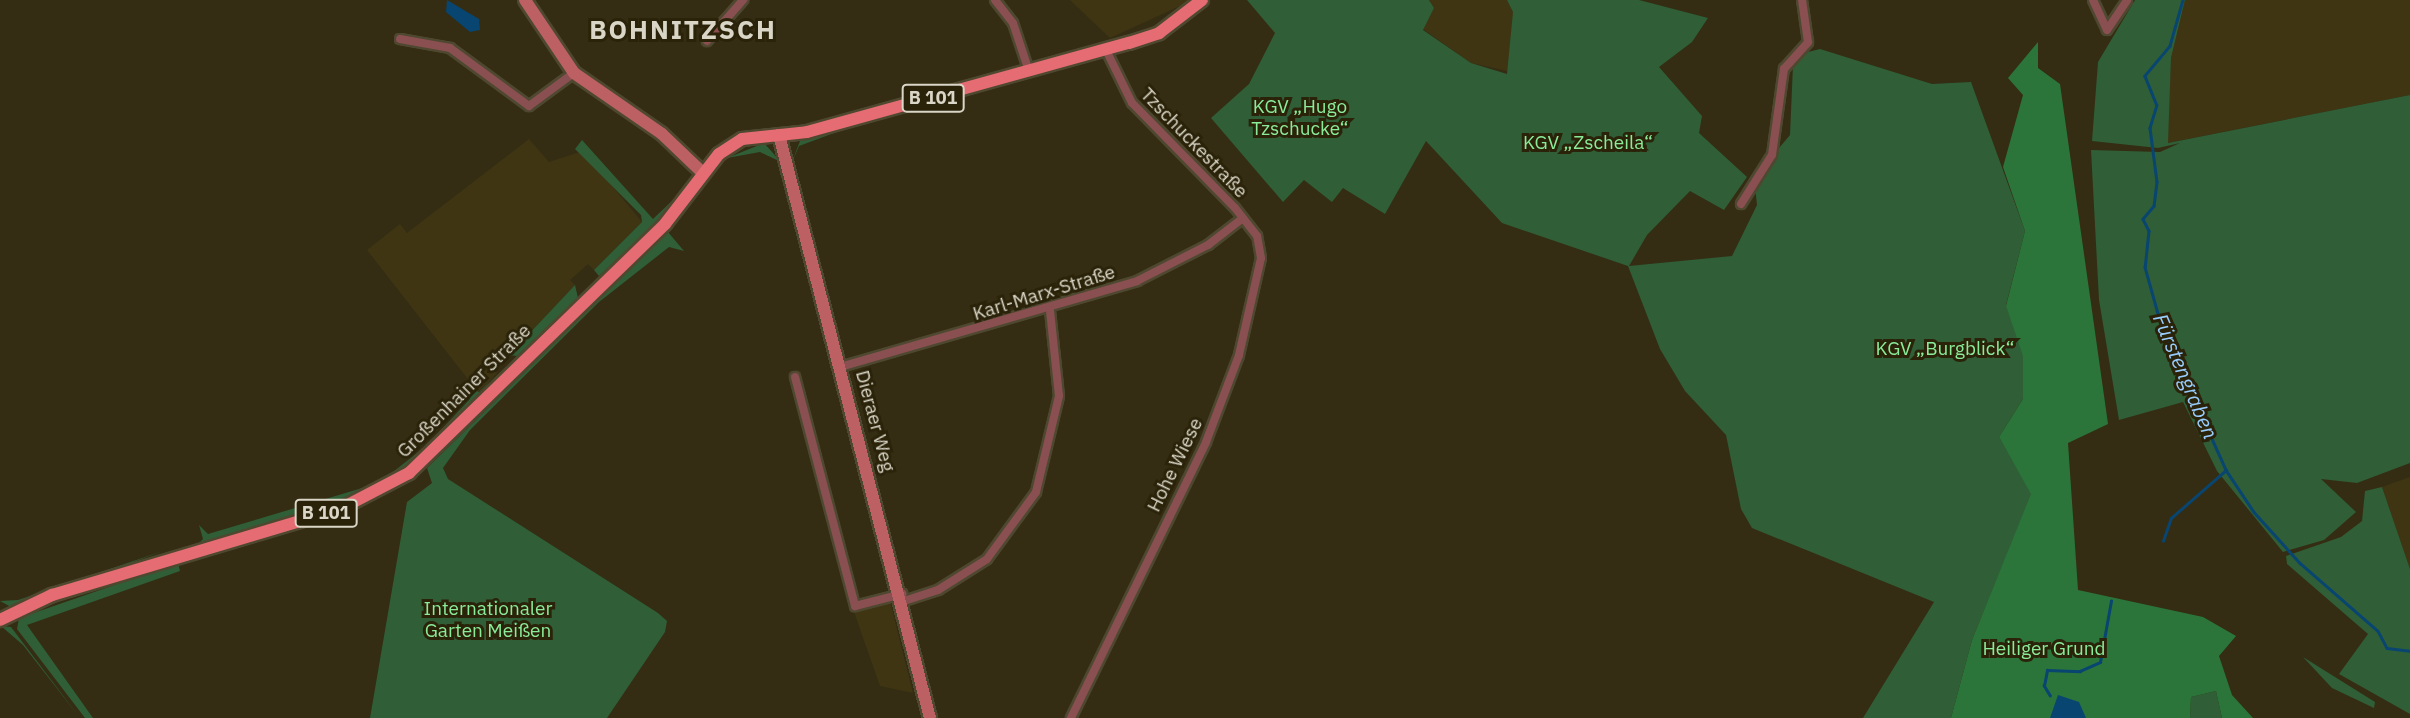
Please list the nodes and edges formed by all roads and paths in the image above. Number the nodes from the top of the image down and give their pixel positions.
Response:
1 (525, 0) edge
2 (743, 0) edge
3 (995, 0) edge
4 (1202, 0) edge
5 (1802, 0) edge
6 (2093, 0) edge
7 (2127, 0) edge
8 (400, 39) dead end
9 (707, 41) dead end
10 (1106, 50) junction
11 (1029, 71) junction
12 (574, 73) junction
13 (779, 135) junction
14 (703, 173) junction
15 (1741, 204) dead end
16 (1243, 218) junction
17 (1051, 310) junction
18 (840, 368) junction
19 (794, 377) dead end
20 (903, 598) junction
21 (0, 620) edge
22 (930, 718) edge
23 (1071, 718) edge

1 - 12 main road
2 - 9 street
3 - 11 street
4 - 10 main road, B 101
5 - 15 street
6 - 7 street
8 - 12 street
10 - 11 main road, B 101
10 - 16 street, Tzschuckestraße
11 - 13 main road, B 101
12 - 14 main road
13 - 14 main road, B 101
13 - 18 main road, Dieraer Weg
14 - 21 main road, Großenhainer Straße / B 101
16 - 17 street, Karl-Marx-Straße
16 - 23 street, Hohe Wiese
17 - 18 street, Karl-Marx-Straße
17 - 20 street
18 - 20 main road, Dieraer Weg
19 - 20 street
20 - 22 main road, Dieraer Weg

